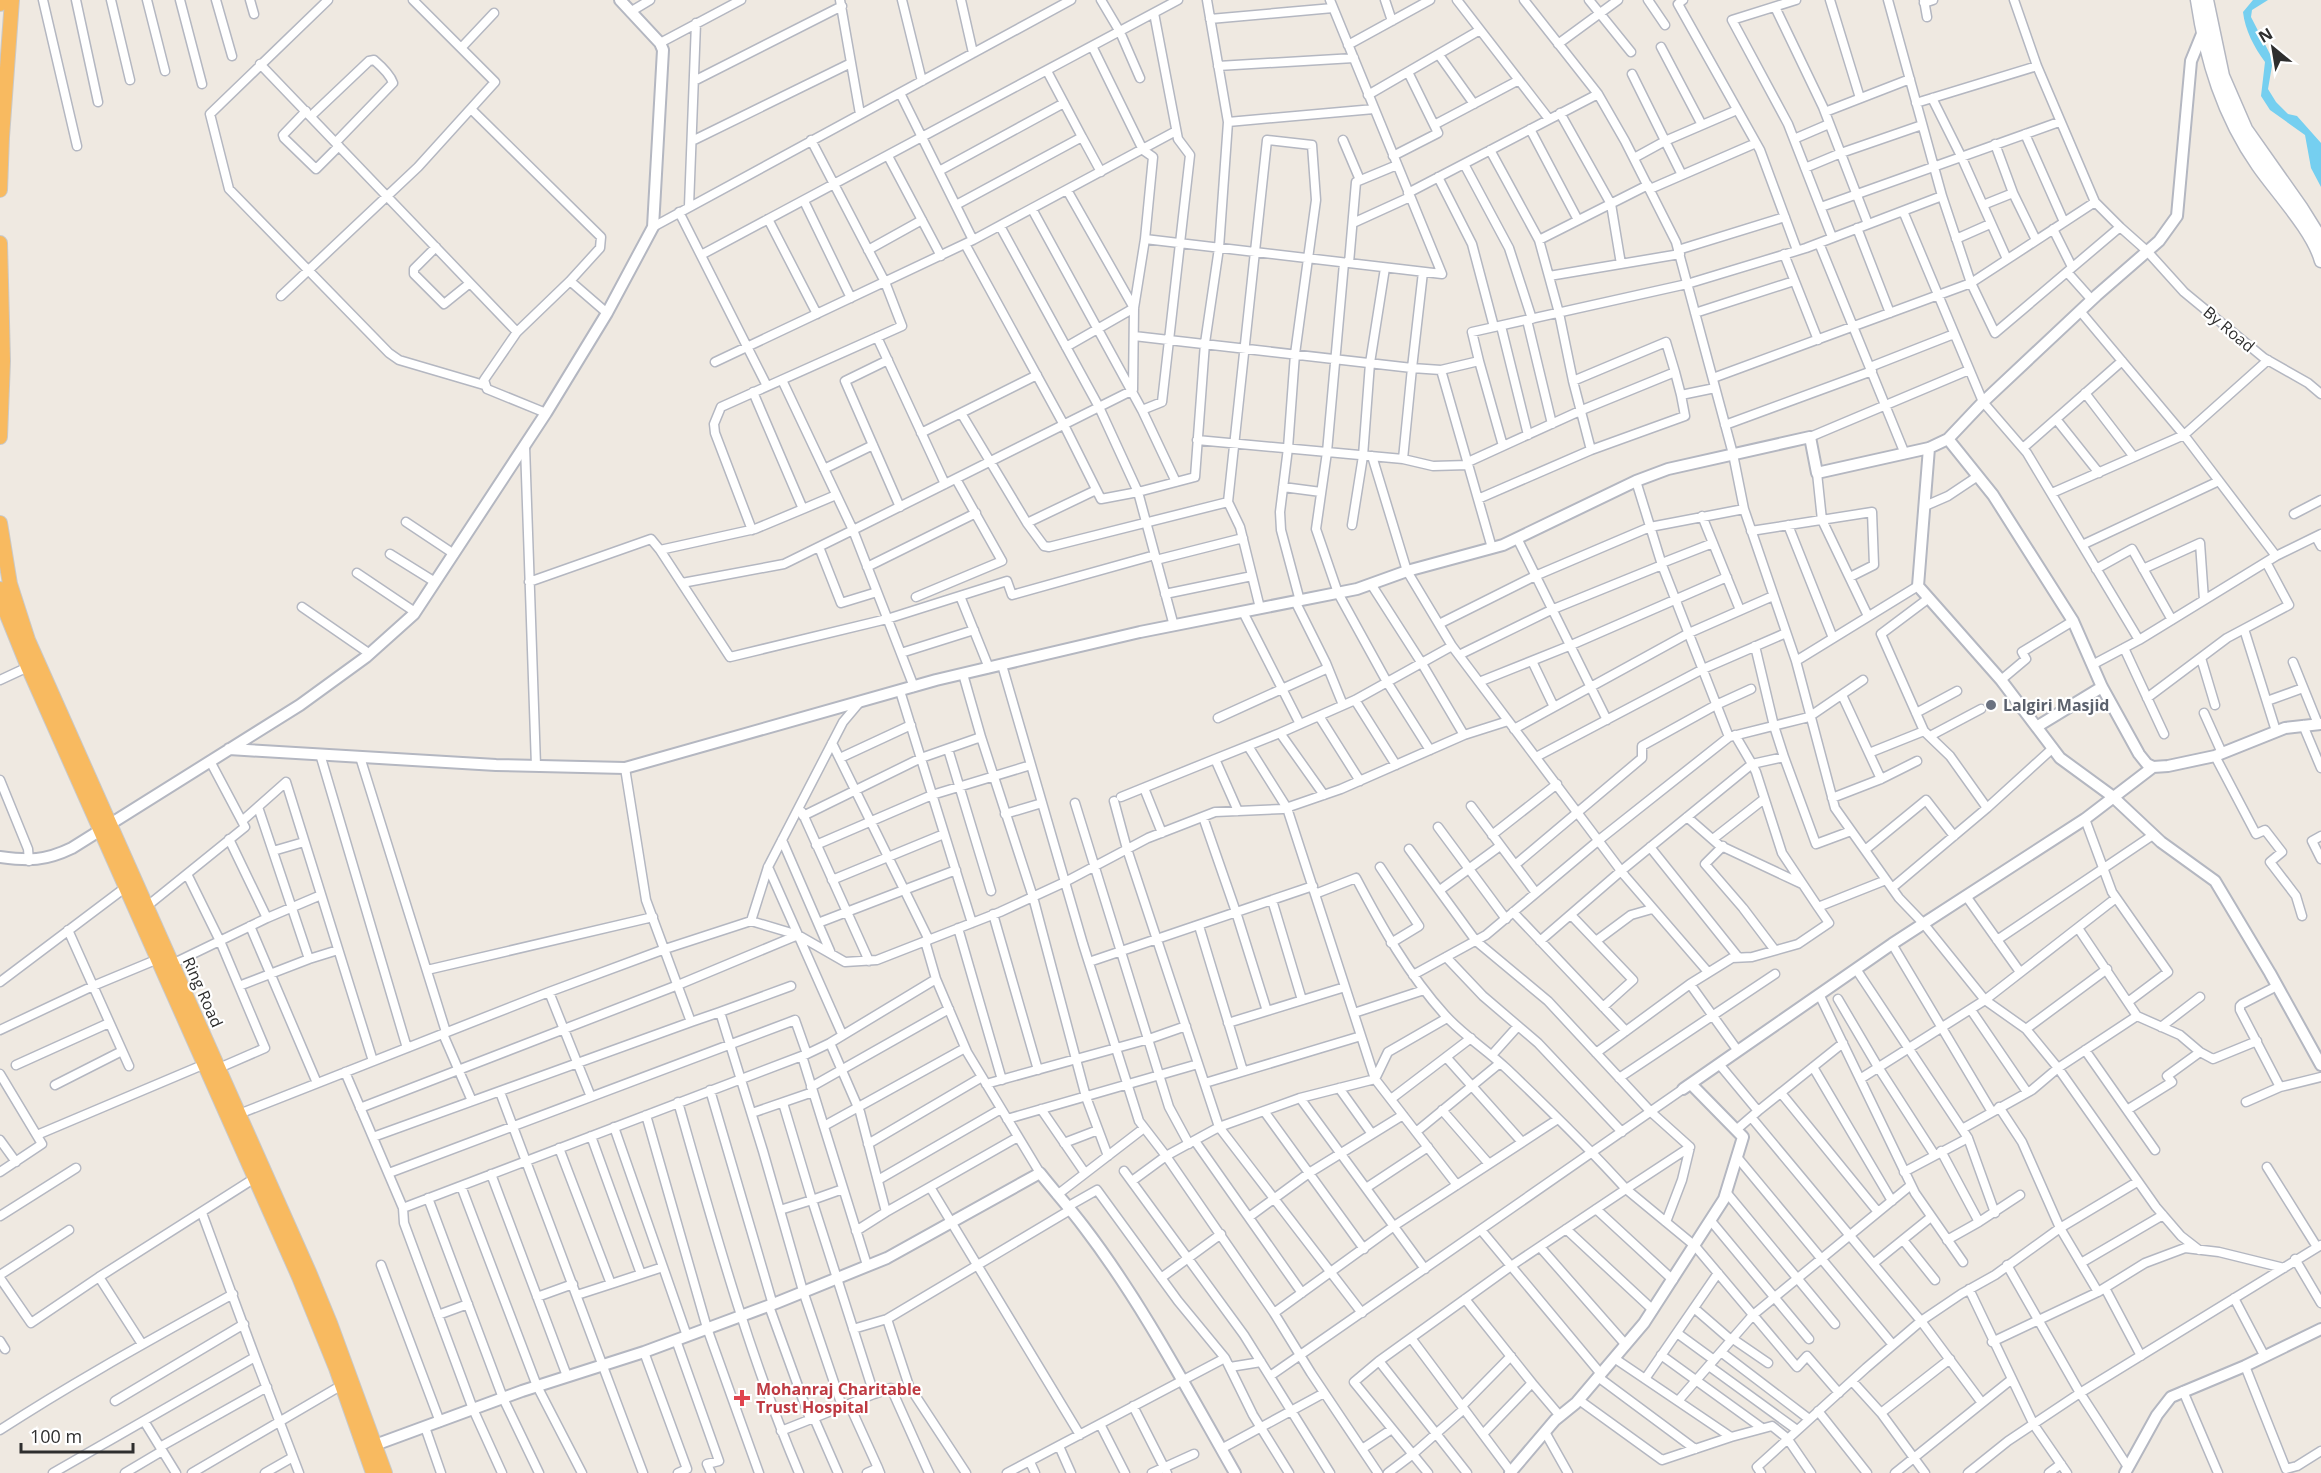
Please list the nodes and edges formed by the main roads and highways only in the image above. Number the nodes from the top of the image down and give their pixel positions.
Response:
1 (2197, 0) edge
2 (2207, 0) edge
3 (9, 2) edge
4 (0, 190) edge
5 (2321, 239) edge
6 (0, 243) edge
7 (2321, 261) edge
8 (0, 436) edge
9 (0, 524) edge
10 (0, 589) edge
11 (105, 827) junction
12 (373, 1473) edge
13 (385, 1473) edge

1 - 7 main road
2 - 5 main road
3 - 4 highway
6 - 8 highway
9 - 11 highway, Ring Road
10 - 11 highway, Ring Road
11 - 12 highway, Ring Road
11 - 13 highway, Ring Road

